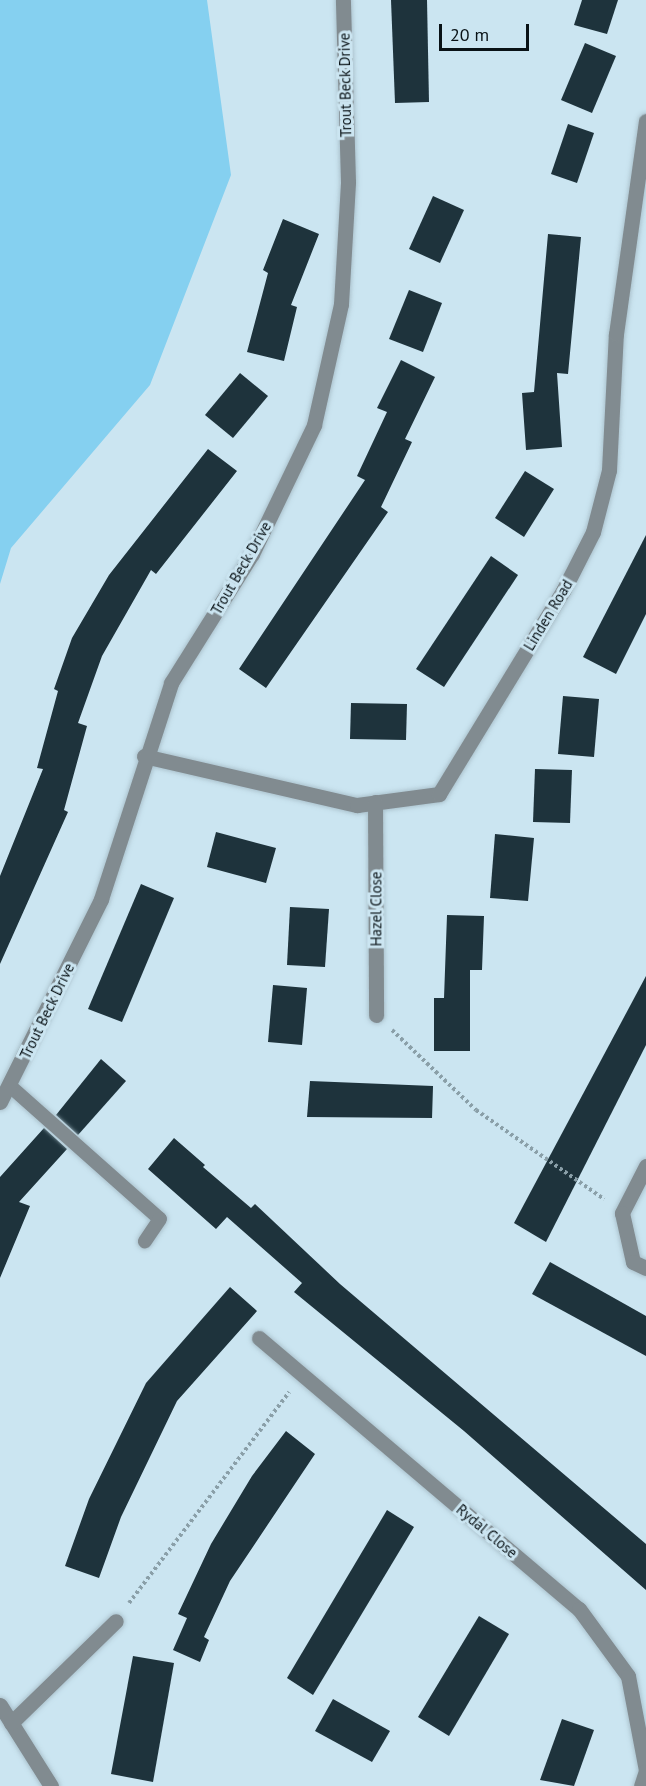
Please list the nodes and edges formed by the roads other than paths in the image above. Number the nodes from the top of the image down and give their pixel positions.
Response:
1 (343, 0) edge
2 (646, 122) edge
3 (144, 756) junction
4 (375, 802) junction
5 (376, 1015) road end
6 (9, 1086) junction
7 (0, 1102) edge
8 (646, 1166) edge
9 (145, 1241) dead end
10 (646, 1268) edge
11 (259, 1338) dead end
12 (116, 1621) road end
13 (0, 1705) edge
14 (11, 1723) junction
15 (646, 1771) edge
16 (51, 1786) edge
17 (641, 1786) edge

1 - 3 street, Trout Beck Drive
2 - 4 street, Linden Road
3 - 4 street, Linden Road
3 - 6 street, Trout Beck Drive
4 - 5 street, Hazel Close
6 - 7 street, Trout Beck Drive
6 - 9 lane
8 - 10 street
11 - 15 street, Rydal Close
12 - 14 street
13 - 14 street
14 - 16 street
15 - 17 street, Rydal Close

